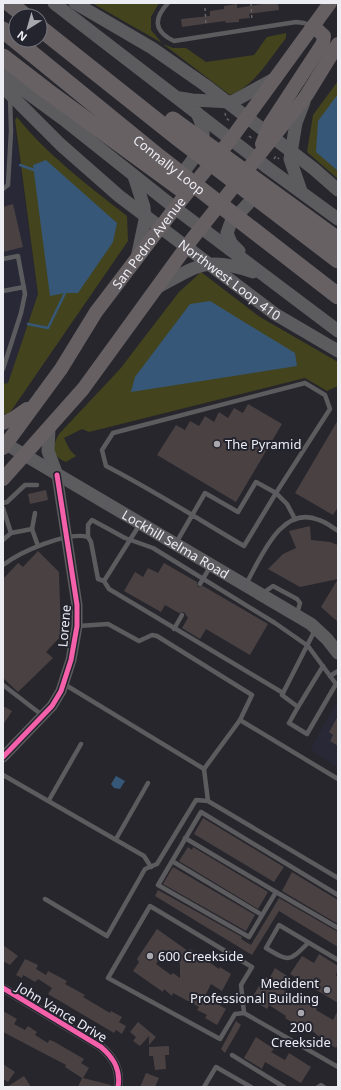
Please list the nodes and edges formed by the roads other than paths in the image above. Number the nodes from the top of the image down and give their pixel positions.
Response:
1 (54, 3) edge
2 (75, 3) edge
3 (168, 3) edge
4 (329, 5) edge
5 (313, 26) junction
6 (3, 30) edge
7 (48, 34) edge
8 (338, 44) edge
9 (3, 57) edge
10 (3, 74) edge
11 (277, 77) junction
12 (6, 90) edge
13 (306, 96) junction
14 (178, 97) junction
15 (196, 111) junction
16 (231, 139) junction
17 (256, 158) junction
18 (157, 163) junction
19 (134, 176) junction
20 (3, 189) edge
21 (338, 190) edge
22 (301, 191) junction
23 (275, 204) junction
24 (175, 208) junction
25 (338, 219) edge
26 (201, 228) junction
27 (254, 236) junction
28 (338, 240) edge
29 (137, 258) junction
30 (3, 259) edge
31 (338, 260) edge
32 (266, 277) junction
33 (24, 287) junction
34 (158, 288) junction
35 (3, 291) edge
36 (338, 296) edge
37 (338, 299) edge
38 (338, 331) edge
39 (338, 351) edge
40 (3, 369) edge
41 (36, 404) junction
42 (3, 423) edge
43 (49, 428) junction
44 (4, 444) edge
45 (25, 456) junction
46 (57, 475) junction
47 (3, 479) edge
48 (37, 485) dead end
49 (276, 493) junction
50 (3, 503) edge
51 (3, 508) edge
52 (35, 513) dead end
53 (193, 515) junction
54 (296, 519) junction
55 (140, 524) junction
56 (32, 529) junction
57 (338, 531) edge
58 (11, 533) junction
59 (88, 537) junction
60 (66, 539) junction
61 (3, 540) edge
62 (130, 540) junction
63 (175, 544) junction
64 (38, 546) junction
65 (3, 564) edge
66 (211, 565) junction
67 (203, 579) junction
68 (104, 581) junction
69 (200, 584) dead end
70 (245, 585) junction
71 (182, 614) dead end
72 (77, 626) junction
73 (316, 628) junction
74 (174, 629) junction
75 (308, 646) junction
76 (338, 653) edge
77 (323, 666) junction
78 (338, 671) edge
79 (330, 676) junction
80 (64, 684) junction
81 (3, 685) edge
82 (284, 693) junction
83 (298, 707) junction
84 (42, 715) junction
85 (240, 720) junction
86 (81, 744) dead end
87 (5, 751) edge
88 (204, 769) junction
89 (3, 775) edge
90 (338, 779) edge
91 (148, 783) dead end
92 (49, 800) junction
93 (208, 802) junction
94 (185, 838) junction
95 (116, 839) junction
96 (172, 861) junction
97 (151, 867) junction
98 (338, 878) edge
99 (276, 892) junction
100 (338, 895) edge
101 (45, 899) dead end
102 (262, 915) junction
103 (338, 928) edge
104 (308, 943) junction
105 (338, 960) edge
106 (3, 988) edge
107 (244, 1013) junction
108 (232, 1055) dead end
109 (338, 1067) edge
110 (118, 1087) edge
111 (204, 1087) edge
112 (251, 1087) edge
113 (284, 1087) edge
114 (318, 1087) edge
115 (324, 1087) edge

1 - 14 main road
2 - 21 main road
3 - 5 lane
4 - 5 main road, San Pedro Avenue
5 - 11 main road, San Pedro Avenue
5 - 17 main road
6 - 18 highway, Connally Loop
7 - 23 highway
8 - 13 main road
9 - 18 highway
10 - 19 main road, Northwest Loop 410
11 - 14 main road
11 - 16 main road, San Pedro Avenue
12 - 20 lane
12 - 39 main road, Northwest Loop 410
13 - 17 main road
13 - 22 main road
14 - 15 main road
15 - 16 main road
15 - 19 main road
16 - 17 main road
16 - 24 main road, San Pedro Avenue
17 - 22 main road
17 - 26 main road
18 - 27 highway
19 - 24 main road, Northwest Loop 410
19 - 29 main road
22 - 25 main road
22 - 32 main road
23 - 28 highway
23 - 31 highway
24 - 26 main road, Northwest Loop 410
24 - 29 main road, San Pedro Avenue
26 - 32 main road, Northwest Loop 410
26 - 34 main road
27 - 36 highway
27 - 37 highway
29 - 41 main road, San Pedro Avenue
30 - 33 lane
32 - 34 main road
32 - 38 main road, Northwest Loop 410
33 - 35 lane
33 - 40 lane
34 - 43 main road
41 - 42 main road
41 - 44 main road, San Pedro Avenue
43 - 45 main road
43 - 46 main road
44 - 45 main road, Lockhill Selma Road
45 - 46 main road, Lockhill Selma Road
45 - 47 main road
46 - 55 main road, Lockhill Selma Road
46 - 60 street, Lorene
48 - 50 lane
49 - 53 lane
49 - 53 lane
49 - 53 lane
49 - 54 lane
51 - 58 lane
52 - 56 lane
53 - 63 lane
54 - 57 lane
54 - 70 lane
55 - 62 lane
55 - 63 main road, Lockhill Selma Road
56 - 58 lane
56 - 64 lane
58 - 61 lane
59 - 60 lane
59 - 62 lane
59 - 68 lane
60 - 64 lane
60 - 72 street, Lorene
62 - 67 lane
62 - 68 lane
63 - 66 main road, Lockhill Selma Road
64 - 65 lane
66 - 67 lane
66 - 70 main road, Lockhill Selma Road
67 - 69 lane
67 - 75 lane
68 - 74 lane
70 - 73 main road, Lockhill Selma Road
71 - 74 lane
72 - 80 street, Lorene
72 - 85 lane
73 - 75 lane
73 - 76 main road, Lockhill Selma Road
74 - 82 lane
75 - 77 lane
75 - 82 lane
77 - 79 lane
77 - 83 lane
78 - 79 lane
79 - 83 lane
80 - 84 street, Lorene
80 - 88 lane
81 - 84 lane
82 - 83 lane
84 - 87 street, Lorene
85 - 88 lane
85 - 90 lane
86 - 92 lane
88 - 93 lane
89 - 92 lane
91 - 95 lane
92 - 95 lane
93 - 97 lane
93 - 98 lane
94 - 96 lane
94 - 99 lane
94 - 100 lane
95 - 97 lane
96 - 102 lane
96 - 102 lane
97 - 101 lane
99 - 102 lane
99 - 103 lane
104 - 104 lane
104 - 105 lane
106 - 110 street, John Vance Drive
107 - 107 lane
107 - 109 lane
108 - 113 lane
111 - 112 lane
114 - 115 lane

